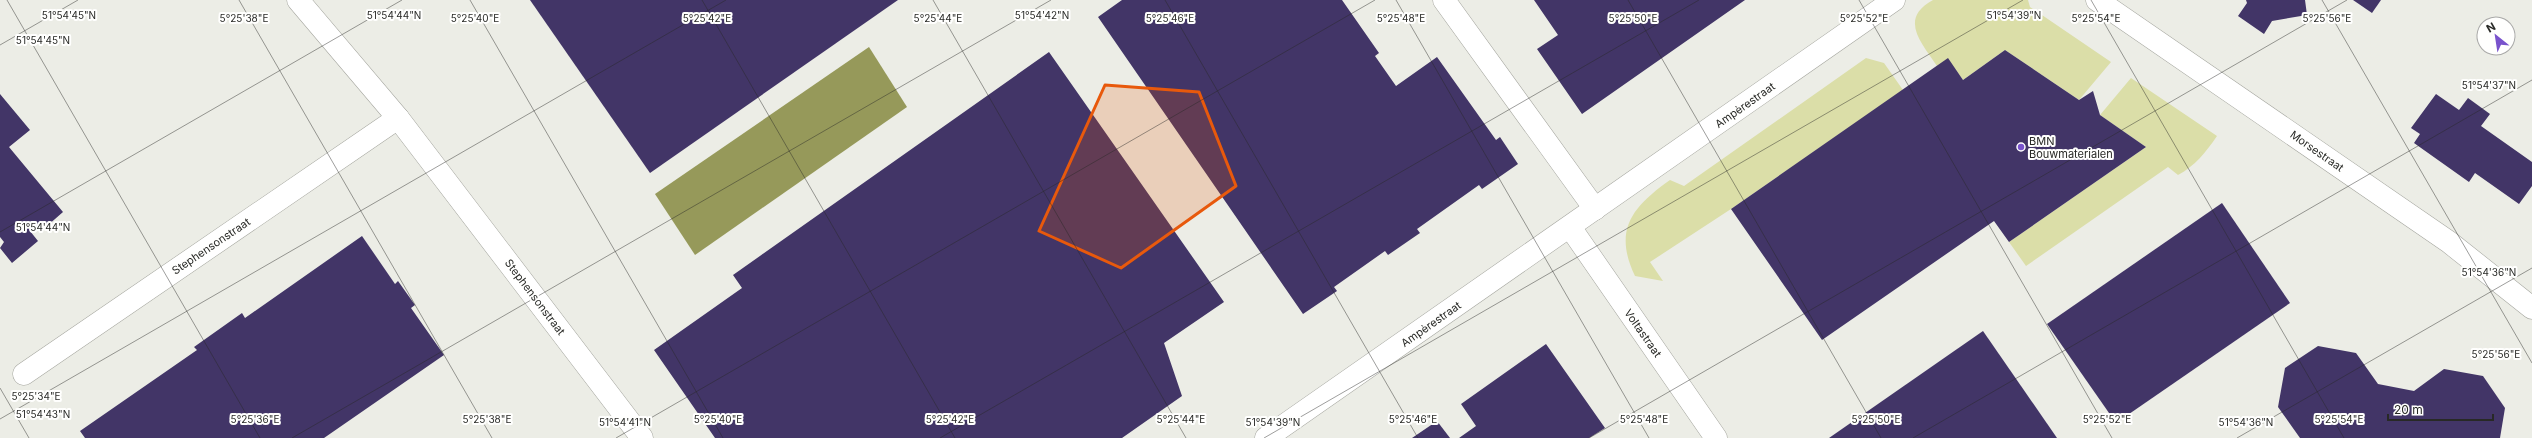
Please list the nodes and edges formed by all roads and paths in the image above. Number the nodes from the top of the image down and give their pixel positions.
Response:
1 (298, 0) edge
2 (1444, 0) edge
3 (1894, 0) edge
4 (2097, 0) edge
5 (398, 118) junction
6 (1595, 209) junction
7 (1570, 227) junction
8 (2532, 308) edge
9 (24, 374) dead end
10 (642, 438) edge
11 (1266, 438) edge
12 (1716, 438) edge

1 - 5 street, Stephensonstraat
2 - 6 street
3 - 6 street, Ampèrestraat
4 - 8 street, Morsestraat
5 - 9 street, Stephensonstraat
5 - 10 street, Stephensonstraat
6 - 7 street, Ampèrestraat
7 - 11 street, Ampèrestraat
7 - 12 street, Voltastraat

